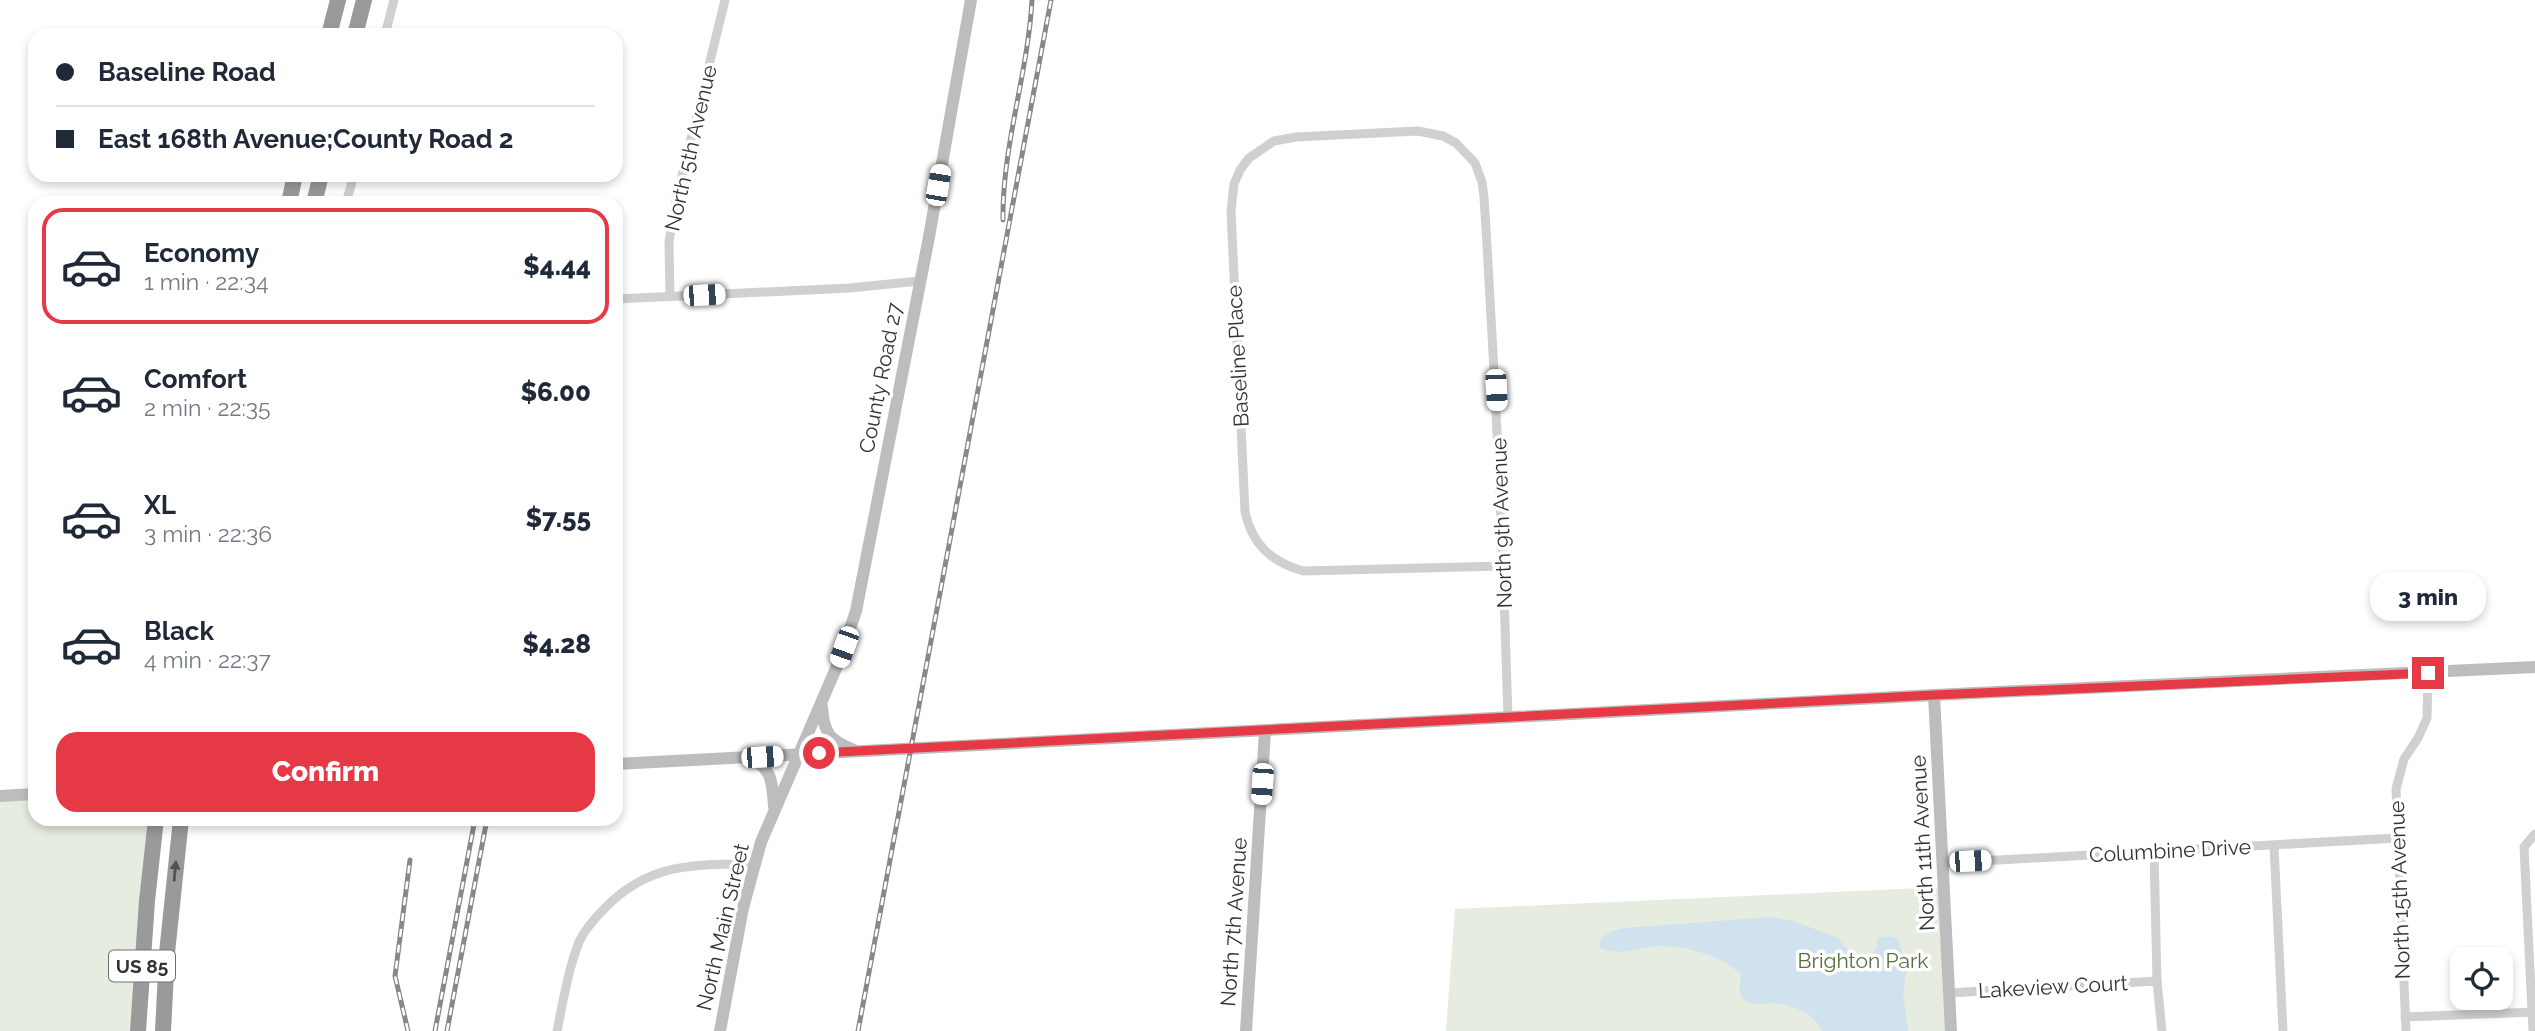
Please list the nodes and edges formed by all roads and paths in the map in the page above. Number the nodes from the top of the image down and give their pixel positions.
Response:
1 (338, 0) edge
2 (364, 0) edge
3 (394, 0) edge
4 (726, 0) edge
5 (971, 0) edge
6 (332, 28) edge
7 (357, 28) edge
8 (387, 28) edge
9 (1475, 163) joint
10 (919, 281) junction
11 (670, 297) junction
12 (623, 299) edge
13 (1503, 566) junction
14 (2535, 667) edge
15 (2428, 673) junction
16 (1934, 695) junction
17 (821, 704) junction
18 (1508, 718) junction
19 (1265, 731) junction
20 (857, 751) junction
21 (800, 754) junction
22 (745, 757) junction
23 (623, 764) edge
24 (28, 794) edge
25 (0, 796) edge
26 (774, 808) junction
27 (150, 826) edge
28 (155, 826) edge
29 (180, 826) edge
30 (186, 826) edge
31 (2534, 834) edge
32 (2397, 838) junction
33 (178, 841) junction
34 (2274, 846) junction
35 (152, 851) junction
36 (2154, 851) junction
37 (1944, 863) junction
38 (754, 864) junction
39 (2157, 981) junction
40 (1949, 993) junction
41 (2534, 1012) edge
42 (2405, 1017) junction
43 (138, 1031) edge
44 (163, 1031) edge
45 (557, 1031) edge
46 (720, 1031) edge
47 (1246, 1031) edge
48 (1951, 1031) edge
49 (2162, 1031) edge
50 (2283, 1031) edge
51 (2406, 1031) edge
52 (2533, 1031) edge

1 - 6 highway
2 - 7 highway
3 - 8 street
4 - 11 street, North 5th Avenue
5 - 10 main road, County Road 27
9 - 13 street, North 9th Avenue
9 - 13 street, Baseline Place
10 - 11 street
10 - 17 main road, County Road 27
11 - 12 street
13 - 18 street, North 9th Avenue
14 - 15 main road
15 - 16 main road
15 - 32 street, North 15th Avenue
16 - 18 main road
16 - 37 main road, North 11th Avenue
17 - 20 main road
17 - 21 main road, County Road 27
18 - 19 main road
19 - 20 main road
19 - 47 main road, North 7th Avenue
20 - 21 main road
21 - 22 main road
21 - 26 main road, North Main Street
22 - 23 main road
22 - 26 main road
24 - 25 main road
26 - 38 main road, North Main Street
27 - 35 highway
28 - 35 highway, US 85
29 - 33 highway, US 85
30 - 33 highway
31 - 41 street
32 - 34 street, Columbine Drive
32 - 42 street, North 15th Avenue
44 -> 33 highway, US 85
34 - 36 street, Columbine Drive
34 - 50 street
35 - 43 highway, US 85
36 - 37 street, Columbine Drive
36 - 39 street
37 - 40 main road, North 11th Avenue
38 - 45 street
38 - 46 main road, North Main Street
39 - 40 street, Lakeview Court
39 - 49 street
40 - 48 main road, North 11th Avenue
41 - 42 street
41 - 52 street
42 - 51 street, North 15th Avenue

